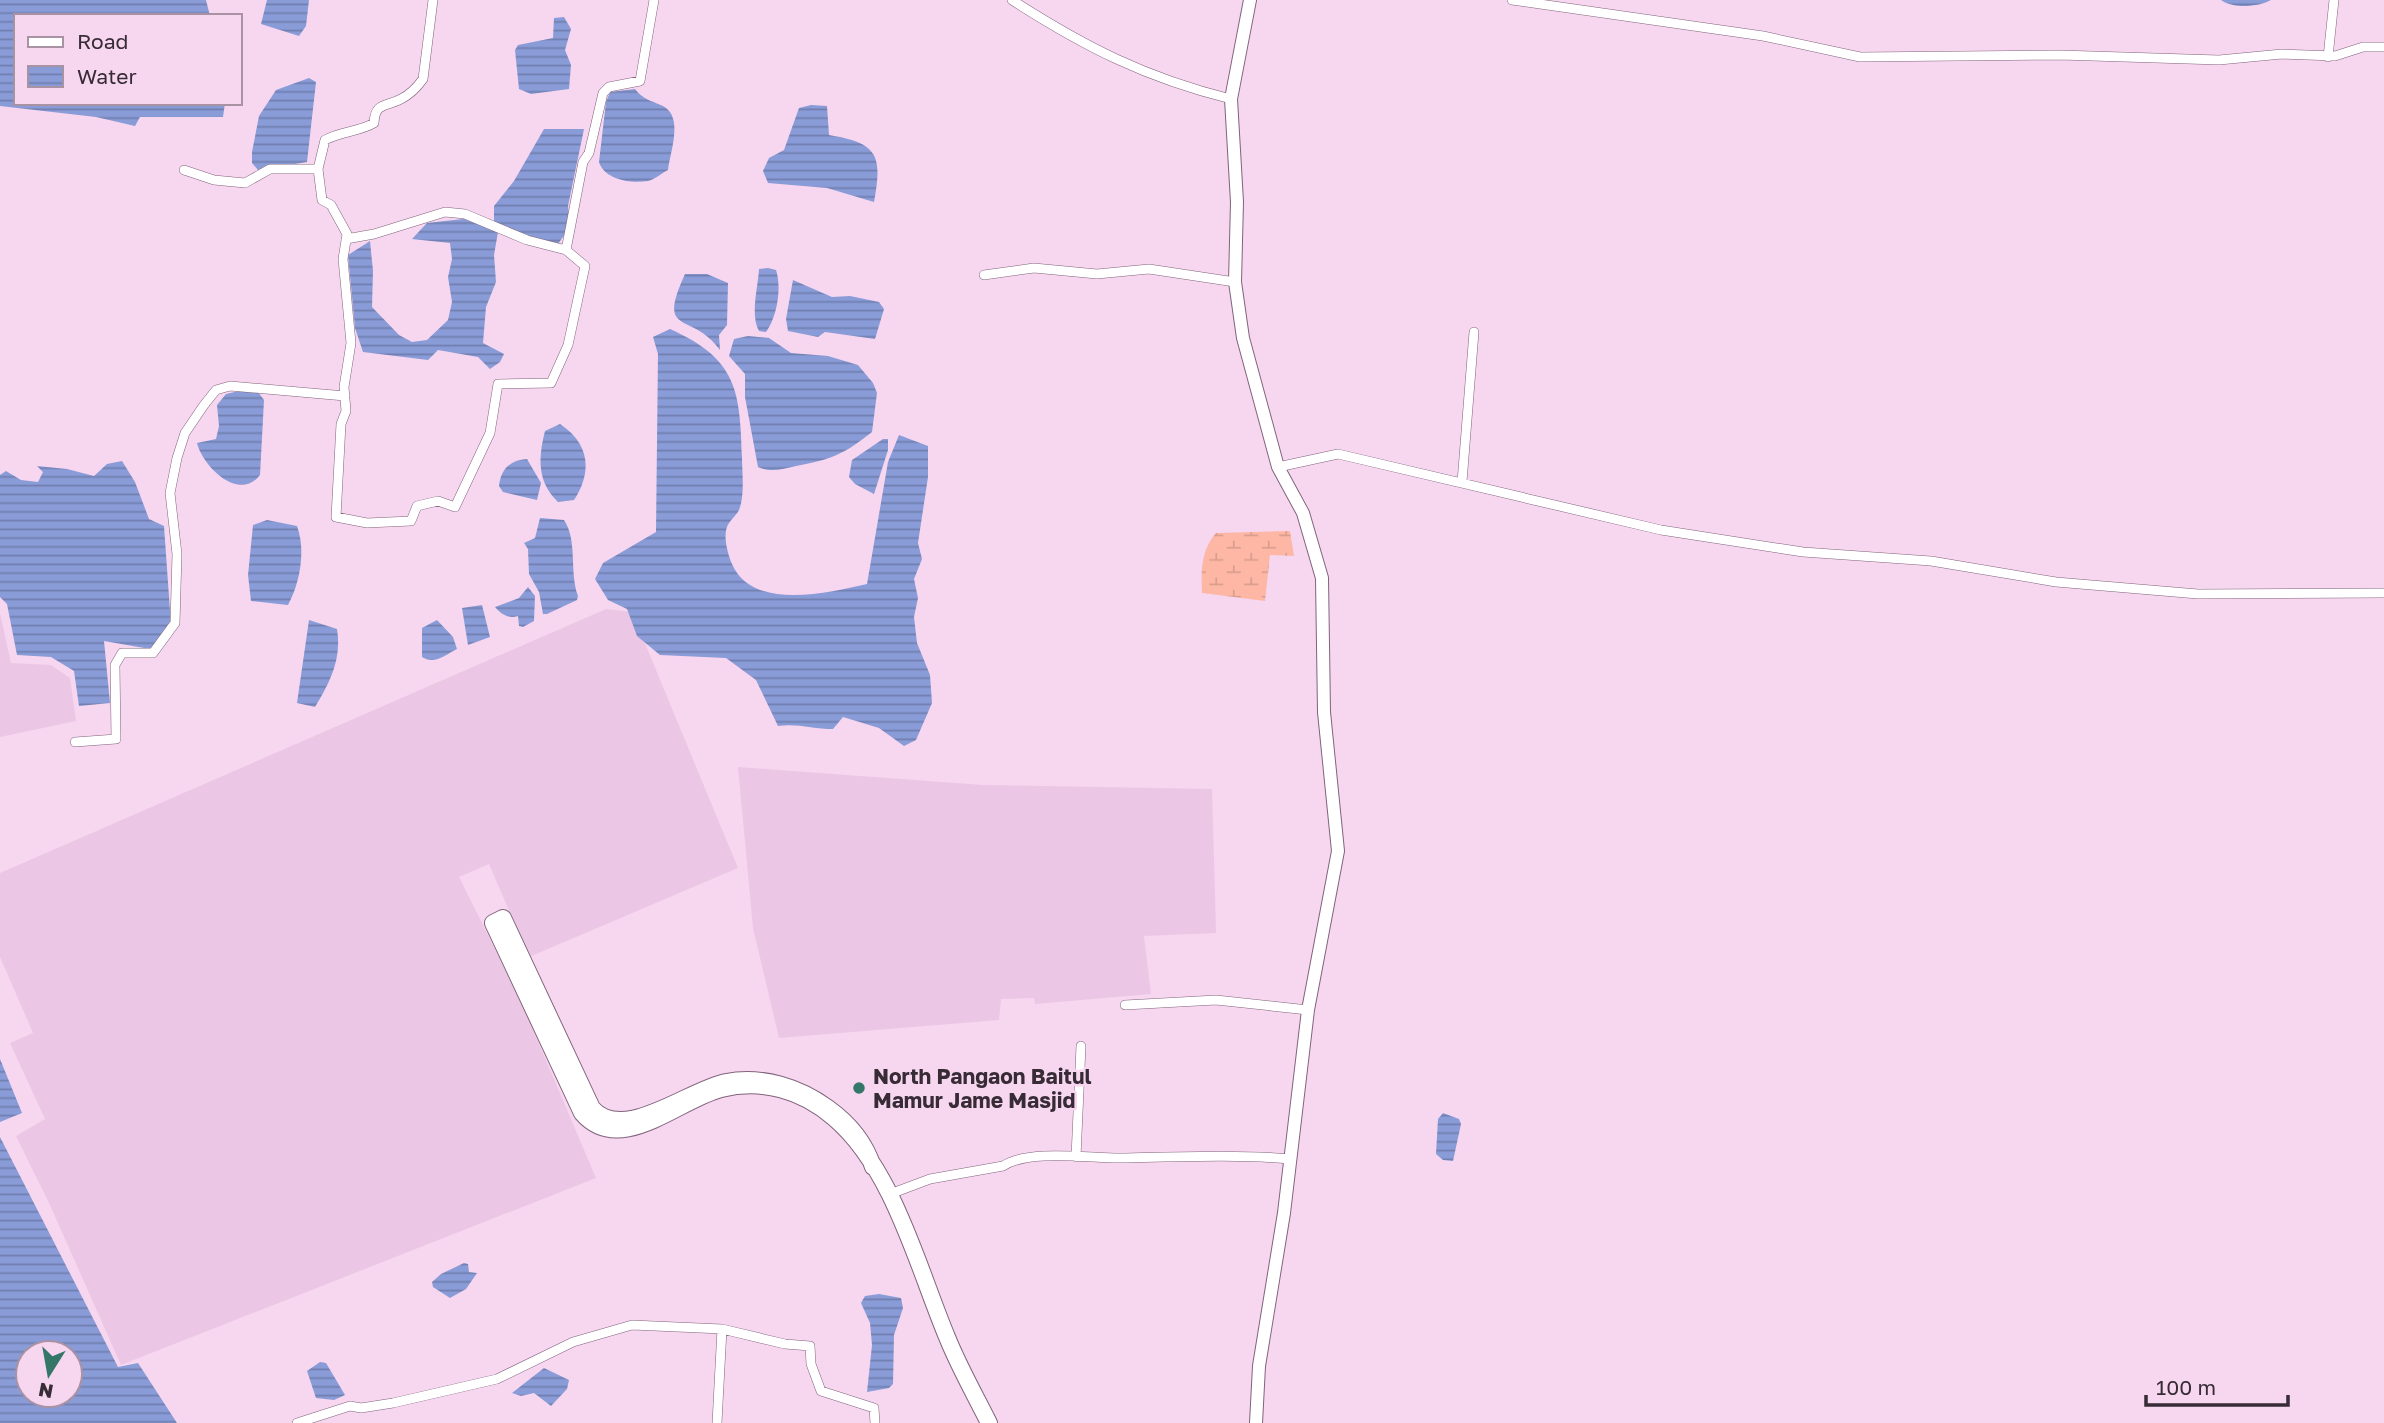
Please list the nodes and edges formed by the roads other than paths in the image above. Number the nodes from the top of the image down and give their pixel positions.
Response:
1 (433, 0) edge
2 (654, 0) edge
3 (1012, 0) edge
4 (1250, 0) edge
5 (1512, 0) edge
6 (2334, 0) edge
7 (2384, 47) edge
8 (2328, 57) junction
9 (1231, 99) junction
10 (318, 169) junction
11 (184, 170) dead end
12 (346, 239) junction
13 (566, 250) junction
14 (984, 275) dead end
15 (1235, 282) junction
16 (1474, 332) dead end
17 (345, 396) junction
18 (1278, 467) junction
19 (1462, 482) junction
20 (2384, 593) edge
21 (75, 742) dead end
22 (1125, 1005) dead end
23 (1308, 1010) junction
24 (1081, 1046) dead end
25 (756, 1083) junction
26 (1076, 1157) junction
27 (1291, 1159) junction
28 (890, 1194) junction
29 (722, 1329) junction
30 (297, 1423) edge
31 (717, 1423) edge
32 (875, 1423) edge
33 (989, 1423) edge
34 (1256, 1423) edge

1 - 10 street
2 - 13 street
3 - 9 street
4 - 9 street
5 - 8 street
6 - 8 street
7 - 8 street
9 - 15 street
10 - 11 street
10 - 12 street
12 - 13 street
12 - 17 street
13 - 17 street
14 - 15 street
15 - 18 street
16 - 19 street
17 - 21 street
18 - 19 street
18 - 23 street
19 - 20 street
22 - 23 street
23 - 27 street
24 - 26 street
25 - 25 highway
25 - 28 highway
26 - 27 street
26 - 28 street
27 - 34 street
28 - 33 highway
29 - 30 street
29 - 31 street
29 - 32 street

